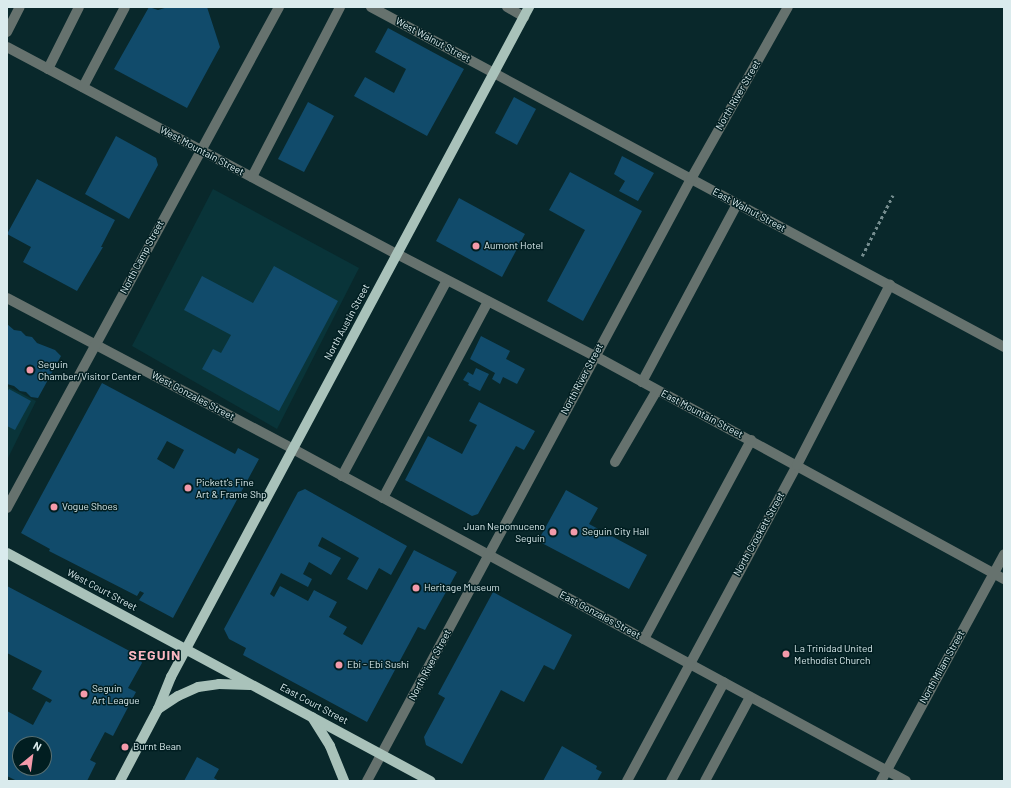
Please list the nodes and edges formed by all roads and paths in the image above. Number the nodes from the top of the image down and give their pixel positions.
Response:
1 (20, 7) edge
2 (79, 7) edge
3 (125, 7) edge
4 (279, 7) edge
5 (340, 7) edge
6 (371, 7) edge
7 (507, 7) edge
8 (529, 7) edge
9 (788, 7) edge
10 (524, 17) junction
11 (7, 32) edge
12 (7, 47) edge
13 (48, 69) junction
14 (494, 73) junction
15 (82, 87) junction
16 (200, 149) junction
17 (252, 177) junction
18 (691, 179) junction
19 (893, 195) dead end
20 (737, 204) junction
21 (397, 254) junction
22 (857, 267) junction
23 (447, 280) junction
24 (890, 286) junction
25 (7, 298) edge
26 (488, 301) junction
27 (95, 345) junction
28 (1004, 347) edge
29 (595, 356) junction
30 (642, 382) junction
31 (657, 390) junction
32 (751, 440) junction
33 (293, 449) junction
34 (615, 462) dead end
35 (797, 465) junction
36 (342, 476) junction
37 (383, 498) junction
38 (7, 508) edge
39 (7, 553) edge
40 (1004, 554) edge
41 (489, 555) junction
42 (994, 573) junction
43 (1004, 579) edge
44 (644, 639) junction
45 (186, 648) junction
46 (688, 663) junction
47 (724, 682) junction
48 (254, 685) junction
49 (750, 697) junction
50 (158, 709) junction
51 (312, 717) junction
52 (382, 754) junction
53 (886, 770) junction
54 (120, 781) edge
55 (344, 781) edge
56 (367, 781) edge
57 (430, 781) edge
58 (627, 781) edge
59 (671, 781) edge
60 (705, 781) edge
61 (880, 781) edge
62 (906, 781) edge

1 - 11 street
2 - 13 street
3 - 15 street
4 - 16 street, North Camp Street
5 - 17 street
6 - 14 street, West Walnut Street
7 - 10 street
8 - 10 main road, North Austin Street
9 - 18 street, North River Street
10 - 14 main road, North Austin Street
12 - 13 street, West Mountain Street
13 - 15 street, West Mountain Street
14 - 18 street, East Walnut Street
14 - 21 main road, North Austin Street
15 - 16 street, West Mountain Street
16 - 17 street, West Mountain Street
16 - 27 street, North Camp Street
17 - 21 street, West Mountain Street
18 - 20 street, East Walnut Street
18 - 29 street, North River Street
19 - 22 path
20 - 22 street, East Walnut Street
20 - 30 street
21 - 23 street, East Mountain Street
21 - 33 main road, North Austin Street
22 - 24 street, East Walnut Street
23 - 26 street, East Mountain Street
23 - 36 street
24 - 28 street, East Walnut Street
24 - 35 street, North Crockett Street
25 - 27 street, West Gonzales Street
26 - 29 street, East Mountain Street
26 - 37 street
27 - 33 street, West Gonzales Street
27 - 38 street, North Camp Street
29 - 30 street, East Mountain Street
29 - 41 street, North River Street
30 - 31 street, East Mountain Street
31 - 32 street, East Mountain Street
31 - 34 street
32 - 35 street, East Mountain Street
32 - 44 street
33 - 36 street, East Gonzales Street
33 - 45 main road, North Austin Street
35 - 42 street, East Mountain Street
35 - 46 street, North Crockett Street
36 - 37 street, East Gonzales Street
37 - 41 street, East Gonzales Street
39 - 45 main road, West Court Street
40 - 42 street, North Milam Street
41 - 44 street, East Gonzales Street
41 - 52 street, North River Street
42 - 43 street, East Mountain Street
42 - 53 street, North Milam Street
44 - 46 street, East Gonzales Street
45 - 48 main road, East Court Street
45 - 50 main road, North Austin Street
46 - 47 street, East Gonzales Street
46 - 58 street, North Crockett Street
47 - 49 street, East Gonzales Street
47 - 59 street
48 - 50 main road
48 - 51 main road, East Court Street
49 - 53 street, East Gonzales Street
49 - 60 street
50 - 54 main road, North Austin Street
51 - 52 main road, East Court Street
51 - 55 main road
52 - 56 street, North River Street
52 - 57 main road, East Court Street
53 - 61 street, North Milam Street
53 - 62 street, East Gonzales Street

